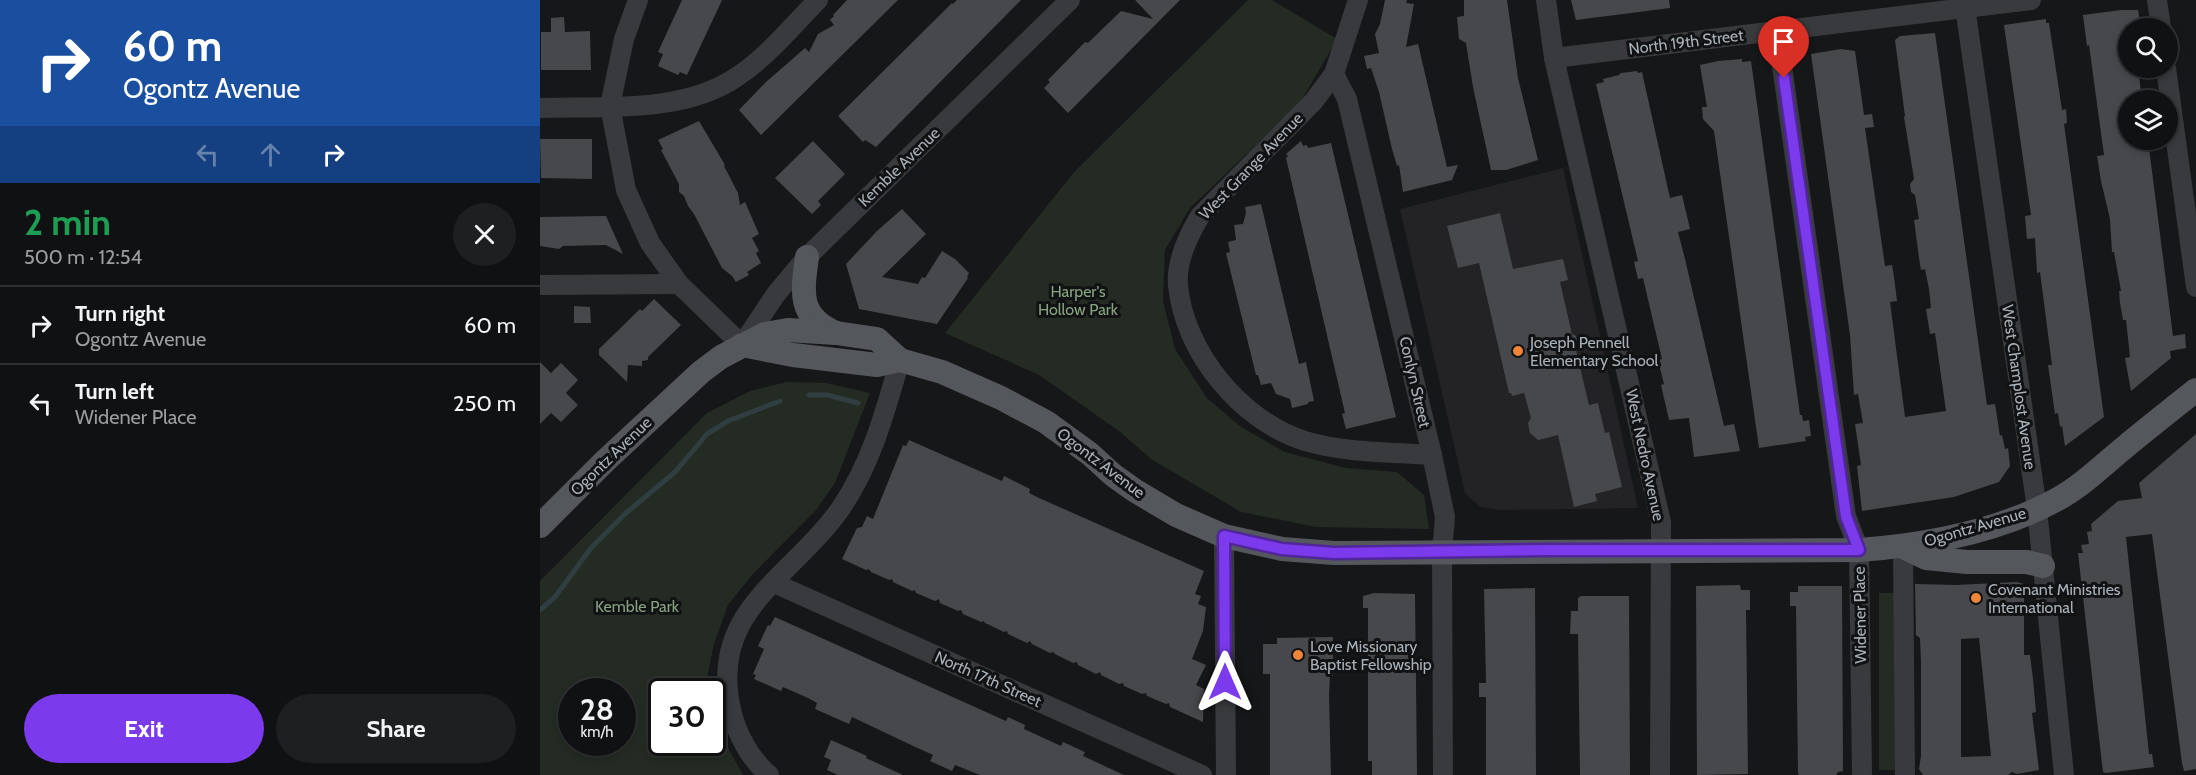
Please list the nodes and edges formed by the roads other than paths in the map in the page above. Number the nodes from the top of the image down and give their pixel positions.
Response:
1 (638, 0) edge
2 (818, 0) edge
3 (1358, 0) edge
4 (1546, 0) edge
5 (2031, 0) edge
6 (2157, 0) edge
7 (1061, 3) edge
8 (1965, 4) edge
9 (2160, 18) edge
10 (1778, 31) junction
11 (1554, 58) junction
12 (1334, 75) junction
13 (2167, 78) edge
14 (610, 106) junction
15 (540, 108) edge
16 (807, 257) junction
17 (680, 284) junction
18 (540, 285) edge
19 (2196, 287) edge
20 (836, 333) junction
21 (742, 345) junction
22 (900, 360) junction
23 (2196, 390) edge
24 (1432, 455) junction
25 (2037, 509) junction
26 (540, 526) edge
27 (1224, 536) junction
28 (1903, 547) junction
29 (1660, 550) junction
30 (1859, 550) junction
31 (1442, 552) junction
32 (2043, 566) junction
33 (774, 583) junction
34 (770, 775) edge
35 (1202, 775) edge
36 (1226, 775) edge
37 (1443, 775) edge
38 (1660, 775) edge
39 (1862, 775) edge
40 (1905, 775) edge
41 (2064, 775) edge

1 - 14 street
2 - 14 street
3 - 12 street
4 - 11 street, West Nedro Avenue
5 - 8 street, North 19th Street
6 - 9 street
7 - 16 street, Kemble Avenue
8 - 10 street, North 19th Street
8 - 25 street, West Champlost Avenue
10 - 11 street, North 19th Street
10 - 30 street, Widener Place
11 - 29 street, West Nedro Avenue
12 - 24 street, Conlyn Street
12 - 24 street, West Grange Avenue
13 - 19 street
14 - 15 street
14 - 17 street
16 - 20 main road
16 - 21 street, Kemble Avenue
17 - 18 street
17 - 21 street
20 - 21 main road, Ogontz Avenue
20 - 22 main road, Ogontz Avenue
21 - 22 main road, Ogontz Avenue
21 - 26 main road, Ogontz Avenue
22 - 27 main road, Ogontz Avenue
22 - 33 street
23 - 25 main road, Ogontz Avenue
24 - 31 street, Conlyn Street
25 - 28 main road, Ogontz Avenue
25 - 32 street, West Champlost Avenue
27 - 31 main road, Ogontz Avenue
27 - 36 street
28 - 30 main road, Ogontz Avenue
28 - 32 main road
28 - 40 street
29 - 30 main road, Ogontz Avenue
29 - 31 main road, Ogontz Avenue
29 - 38 street, West Nedro Avenue
30 - 39 street, Widener Place
31 - 37 street, Conlyn Street
32 - 41 street, West Champlost Avenue
33 - 34 street
33 - 35 street, North 17th Street

